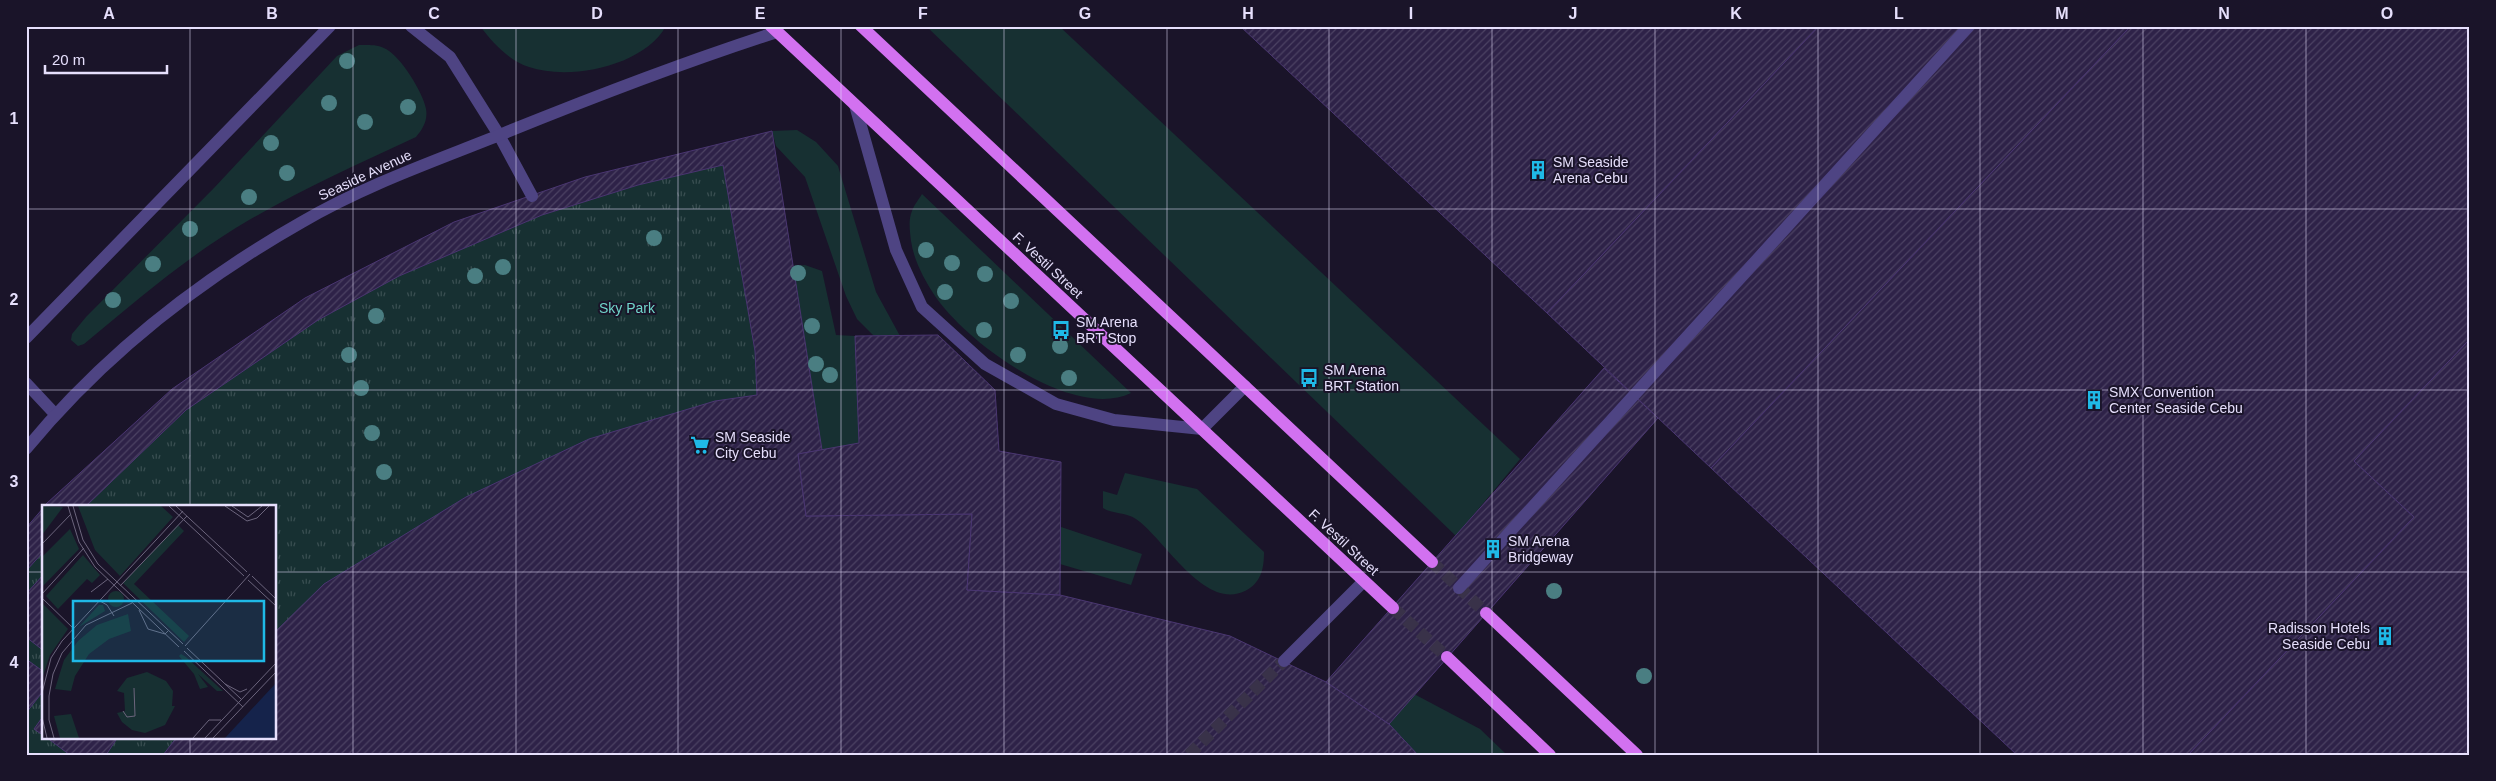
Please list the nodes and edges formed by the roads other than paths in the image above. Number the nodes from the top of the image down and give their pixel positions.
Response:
1 (330, 26) edge
2 (411, 26) edge
3 (861, 26) edge
4 (1969, 26) edge
5 (774, 29) edge
6 (855, 105) junction
7 (499, 135) junction
8 (532, 196) dead end
9 (26, 338) edge
10 (26, 383) edge
11 (1245, 386) junction
12 (56, 414) junction
13 (1202, 429) junction
14 (26, 449) edge
15 (1432, 562) tunnel mouth
16 (1364, 581) junction
17 (1459, 588) dead end
18 (1393, 608) tunnel mouth
19 (1486, 612) tunnel mouth
20 (1447, 657) tunnel mouth
21 (1284, 661) tunnel mouth
22 (1550, 755) edge
23 (1637, 755) edge

1 - 9 street
2 - 7 street
3 - 11 main road
4 - 17 street
5 - 6 main road, F. Vestil Street
5 - 7 street, Seaside Avenue
6 - 13 main road, F. Vestil Street
6 - 13 street
7 - 8 street
7 - 12 street, Seaside Avenue
10 - 12 street
11 - 13 street
11 - 15 main road
12 - 14 street, Seaside Avenue
13 - 16 main road, F. Vestil Street
16 - 18 main road, F. Vestil Street
16 - 21 street
19 - 23 main road
20 - 22 main road

